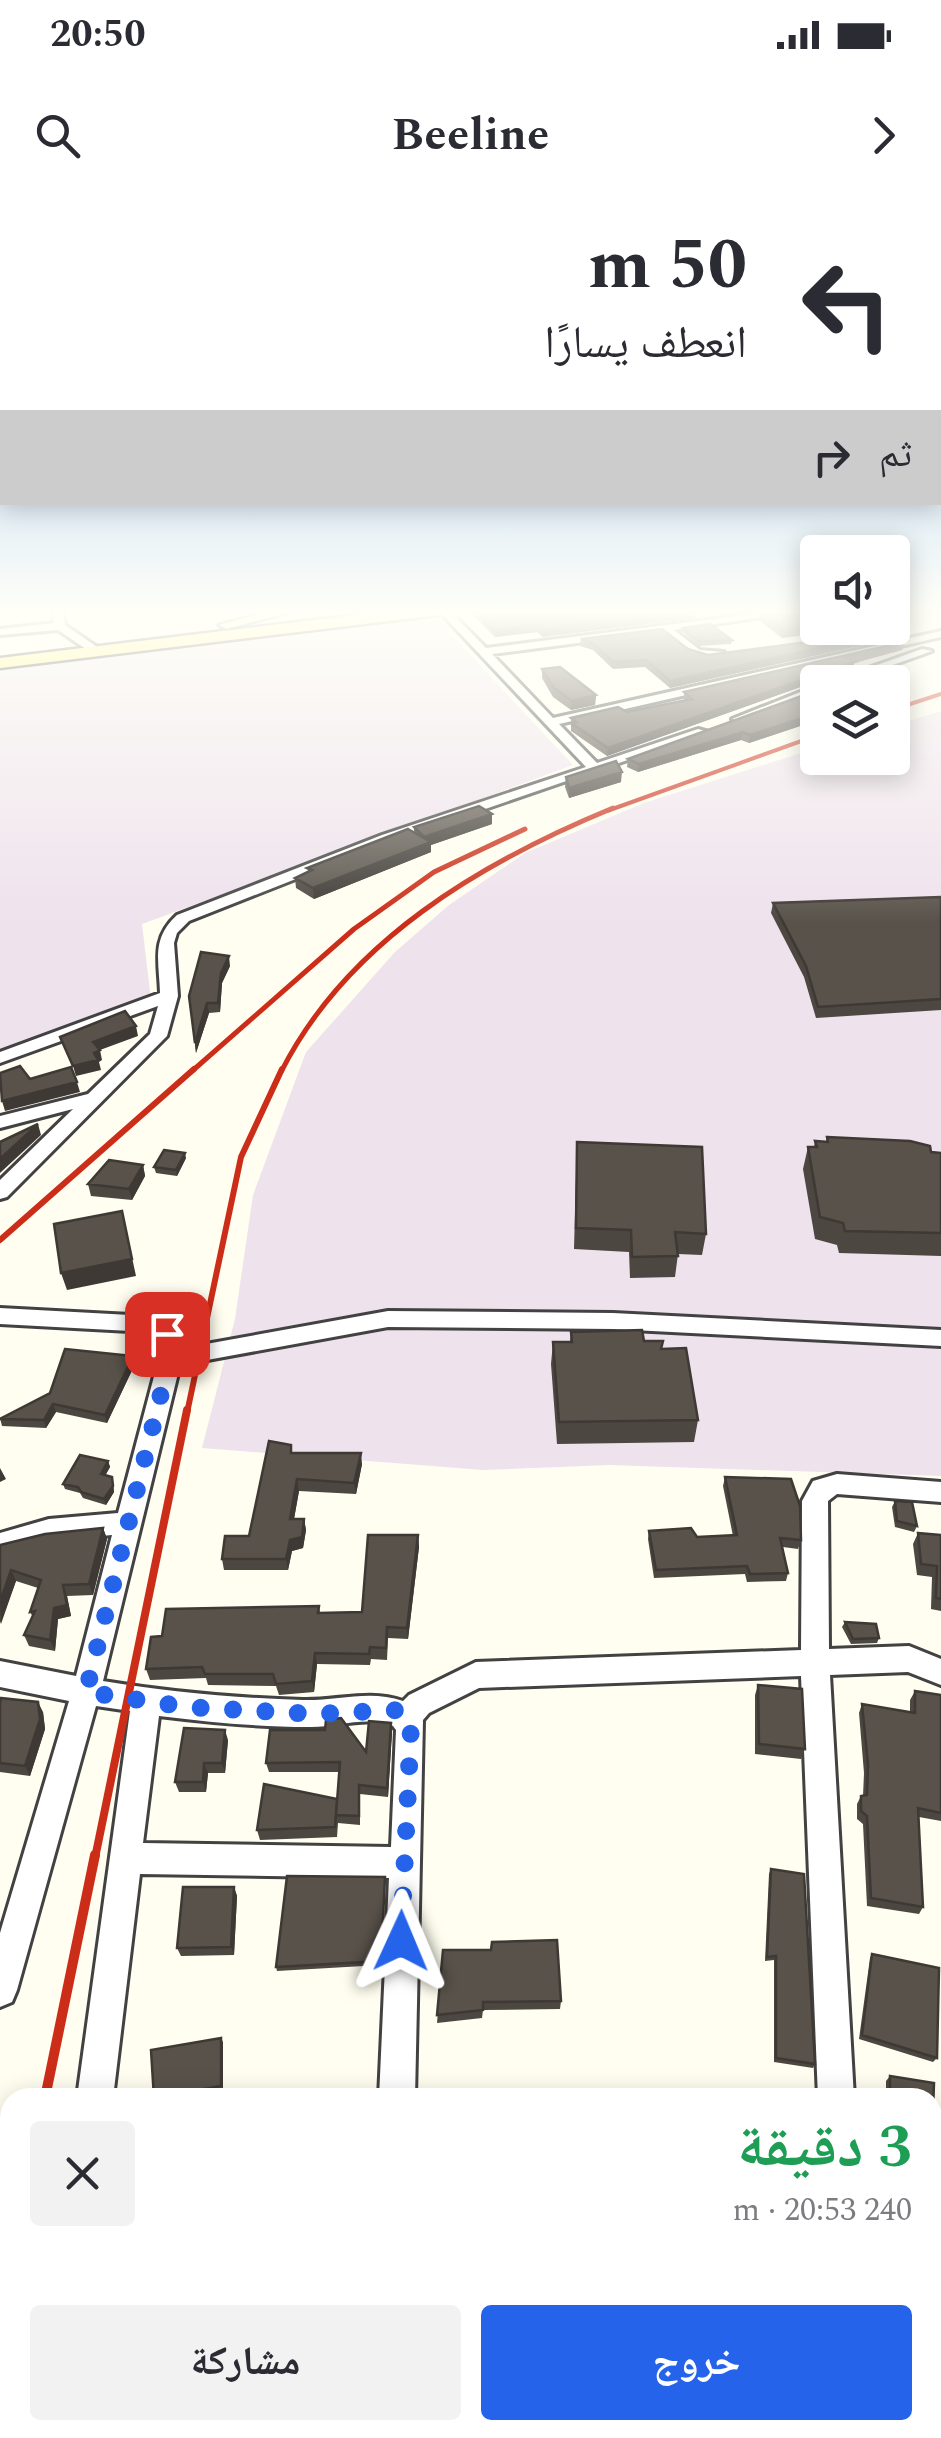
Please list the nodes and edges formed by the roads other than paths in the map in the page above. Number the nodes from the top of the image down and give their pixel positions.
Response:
1 (540, 714) edge
2 (586, 714) edge
3 (751, 714) edge
4 (548, 723) junction
5 (592, 766) junction
6 (168, 996) junction
7 (0, 1058) edge
8 (94, 1098) junction
9 (0, 1122) edge
10 (2, 1188) edge
11 (0, 1316) edge
12 (941, 1338) edge
13 (168, 1359) junction
14 (941, 1492) edge
15 (128, 1523) junction
16 (0, 1544) edge
17 (815, 1662) junction
18 (941, 1672) edge
19 (0, 1674) edge
20 (86, 1692) junction
21 (146, 1702) junction
22 (407, 1717) junction
23 (126, 1858) junction
24 (403, 1863) junction
25 (11, 1904) edge
26 (0, 1990) edge
27 (95, 2088) edge
28 (397, 2088) edge
29 (836, 2088) edge

1 - 4 street
2 - 4 street
3 - 5 street
4 - 5 street
5 - 6 street
6 - 7 street
6 - 8 street
8 - 9 street
8 - 10 street
11 - 13 street
12 - 13 street
13 - 15 street
14 - 17 street
15 - 16 street
15 - 20 street
17 - 18 street
17 - 22 street
17 - 29 street
19 - 20 street
20 - 21 street
20 - 25 street
21 - 22 street
21 - 23 street
22 - 24 street
23 - 24 street
23 - 27 street
24 - 28 street
25 - 26 street

